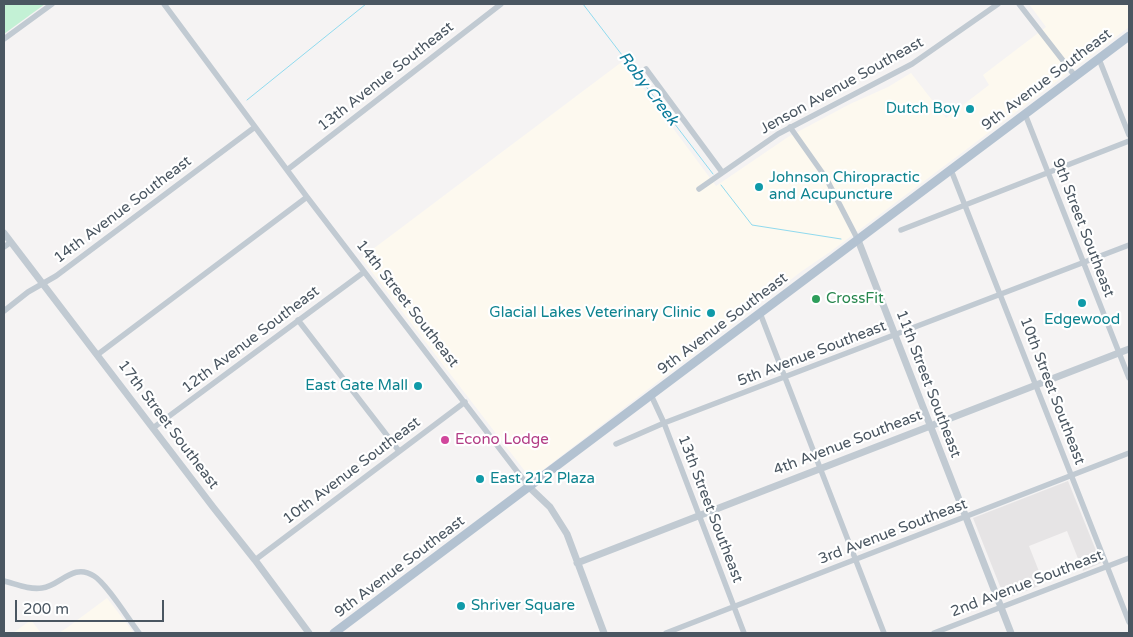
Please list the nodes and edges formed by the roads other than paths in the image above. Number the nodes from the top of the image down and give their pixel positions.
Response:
1 (52, 4) edge
2 (164, 4) edge
3 (501, 4) edge
4 (998, 4) edge
5 (1019, 4) edge
6 (1129, 36) edge
7 (4, 39) edge
8 (1099, 59) junction
9 (646, 69) dead end
10 (1076, 76) junction
11 (1026, 114) junction
12 (255, 127) junction
13 (790, 127) junction
14 (1129, 135) edge
15 (1129, 141) edge
16 (287, 170) junction
17 (951, 170) junction
18 (722, 172) junction
19 (1048, 172) junction
20 (699, 189) dead end
21 (308, 197) junction
22 (965, 204) junction
23 (902, 230) dead end
24 (4, 235) edge
25 (858, 240) junction
26 (10, 242) junction
27 (1129, 245) edge
28 (4, 247) edge
29 (1084, 263) junction
30 (364, 272) junction
31 (43, 284) junction
32 (1001, 294) junction
33 (4, 310) edge
34 (760, 313) junction
35 (298, 320) junction
36 (894, 336) junction
37 (1129, 349) edge
38 (1119, 353) junction
39 (97, 355) junction
40 (785, 378) junction
41 (1129, 378) edge
42 (1036, 385) junction
43 (651, 395) junction
44 (464, 402) junction
45 (664, 423) junction
46 (930, 426) junction
47 (153, 428) junction
48 (616, 444) dead end
49 (399, 451) junction
50 (1129, 453) edge
51 (821, 468) junction
52 (1072, 476) junction
53 (529, 487) junction
54 (699, 516) junction
55 (966, 517) junction
56 (1129, 558) edge
57 (255, 560) junction
58 (856, 560) junction
59 (577, 563) junction
60 (1107, 566) junction
61 (4, 582) edge
62 (734, 607) junction
63 (1001, 608) junction
64 (1129, 622) edge
65 (139, 633) edge
66 (309, 633) edge
67 (334, 633) edge
68 (604, 633) edge
69 (666, 633) edge
70 (744, 633) edge
71 (884, 633) edge
72 (934, 633) edge
73 (1011, 633) edge

1 - 7 street
2 - 12 street, 14th Street Southeast
3 - 16 street, 13th Avenue Southeast
4 - 13 street, Jenson Avenue Southeast
5 - 10 street
6 - 8 main road, 9th Avenue Southeast
8 - 10 main road, 9th Avenue Southeast
8 - 14 street
9 - 18 street
10 - 11 main road, 9th Avenue Southeast
11 - 17 main road, 9th Avenue Southeast
11 - 19 street, 9th Street Southeast
12 - 16 street, 14th Street Southeast
12 - 31 street, 14th Avenue Southeast
13 - 18 street, Jenson Avenue Southeast
13 - 25 street, 11th Street Southeast
15 - 19 street
16 - 21 street, 14th Street Southeast
17 - 22 street, 10th Street Southeast
17 - 25 main road, 9th Avenue Southeast
18 - 20 street, Jenson Avenue Southeast
19 - 22 street
19 - 29 street, 9th Street Southeast
21 - 30 street, 14th Street Southeast
21 - 39 street
22 - 23 street
22 - 32 street, 10th Street Southeast
24 - 26 street, 17th Street Southeast
25 - 34 main road, 9th Avenue Southeast
25 - 36 street, 11th Street Southeast
26 - 28 street
26 - 31 street, 17th Street Southeast
27 - 29 street, 5th Avenue Southeast
29 - 32 street, 5th Avenue Southeast
29 - 38 street, 9th Street Southeast
30 - 35 street, 12th Avenue Southeast
30 - 44 street, 14th Street Southeast
31 - 33 street, 14th Avenue Southeast
31 - 39 street, 17th Street Southeast
32 - 36 street, 5th Avenue Southeast
32 - 42 street, 10th Street Southeast
34 - 40 street
34 - 43 main road, 9th Avenue Southeast
35 - 47 street, 12th Avenue Southeast
35 - 49 street
36 - 40 street, 5th Avenue Southeast
36 - 46 street, 11th Street Southeast
37 - 38 street, 4th Avenue Southeast
38 - 41 street, 9th Street Southeast
38 - 42 street, 4th Avenue Southeast
39 - 47 street, 17th Street Southeast
40 - 45 street, 5th Avenue Southeast
40 - 51 street
42 - 46 street, 4th Avenue Southeast
42 - 52 street, 10th Street Southeast
43 - 45 street, 13th Street Southeast
43 - 53 main road, 9th Avenue Southeast
44 - 49 street, 10th Avenue Southeast
44 - 53 street, 14th Street Southeast
45 - 48 street, 5th Avenue Southeast
45 - 54 street, 13th Street Southeast
46 - 51 street, 4th Avenue Southeast
46 - 55 street, 11th Street Southeast
47 - 57 street, 17th Street Southeast
49 - 57 street, 10th Avenue Southeast
50 - 52 street, 3rd Avenue Southeast
51 - 54 street, 4th Avenue Southeast
51 - 58 street
52 - 55 street, 3rd Avenue Southeast
52 - 60 street, 10th Street Southeast
53 - 59 street, 14th Street Southeast
53 - 67 main road, 9th Avenue Southeast
54 - 59 street, 4th Avenue Southeast
54 - 62 street, 13th Street Southeast
55 - 58 street, 3rd Avenue Southeast
55 - 63 street, 11th Street Southeast
56 - 60 street, 2nd Avenue Southeast
57 - 66 street, 17th Street Southeast
58 - 62 street, 3rd Avenue Southeast
58 - 71 street
59 - 68 street, 14th Street Southeast
60 - 63 street, 2nd Avenue Southeast
60 - 64 street, 10th Street Southeast
61 - 65 street
62 - 69 street, 3rd Avenue Southeast
62 - 70 street, 13th Street Southeast
63 - 72 street, 2nd Avenue Southeast
63 - 73 street, 11th Street Southeast

